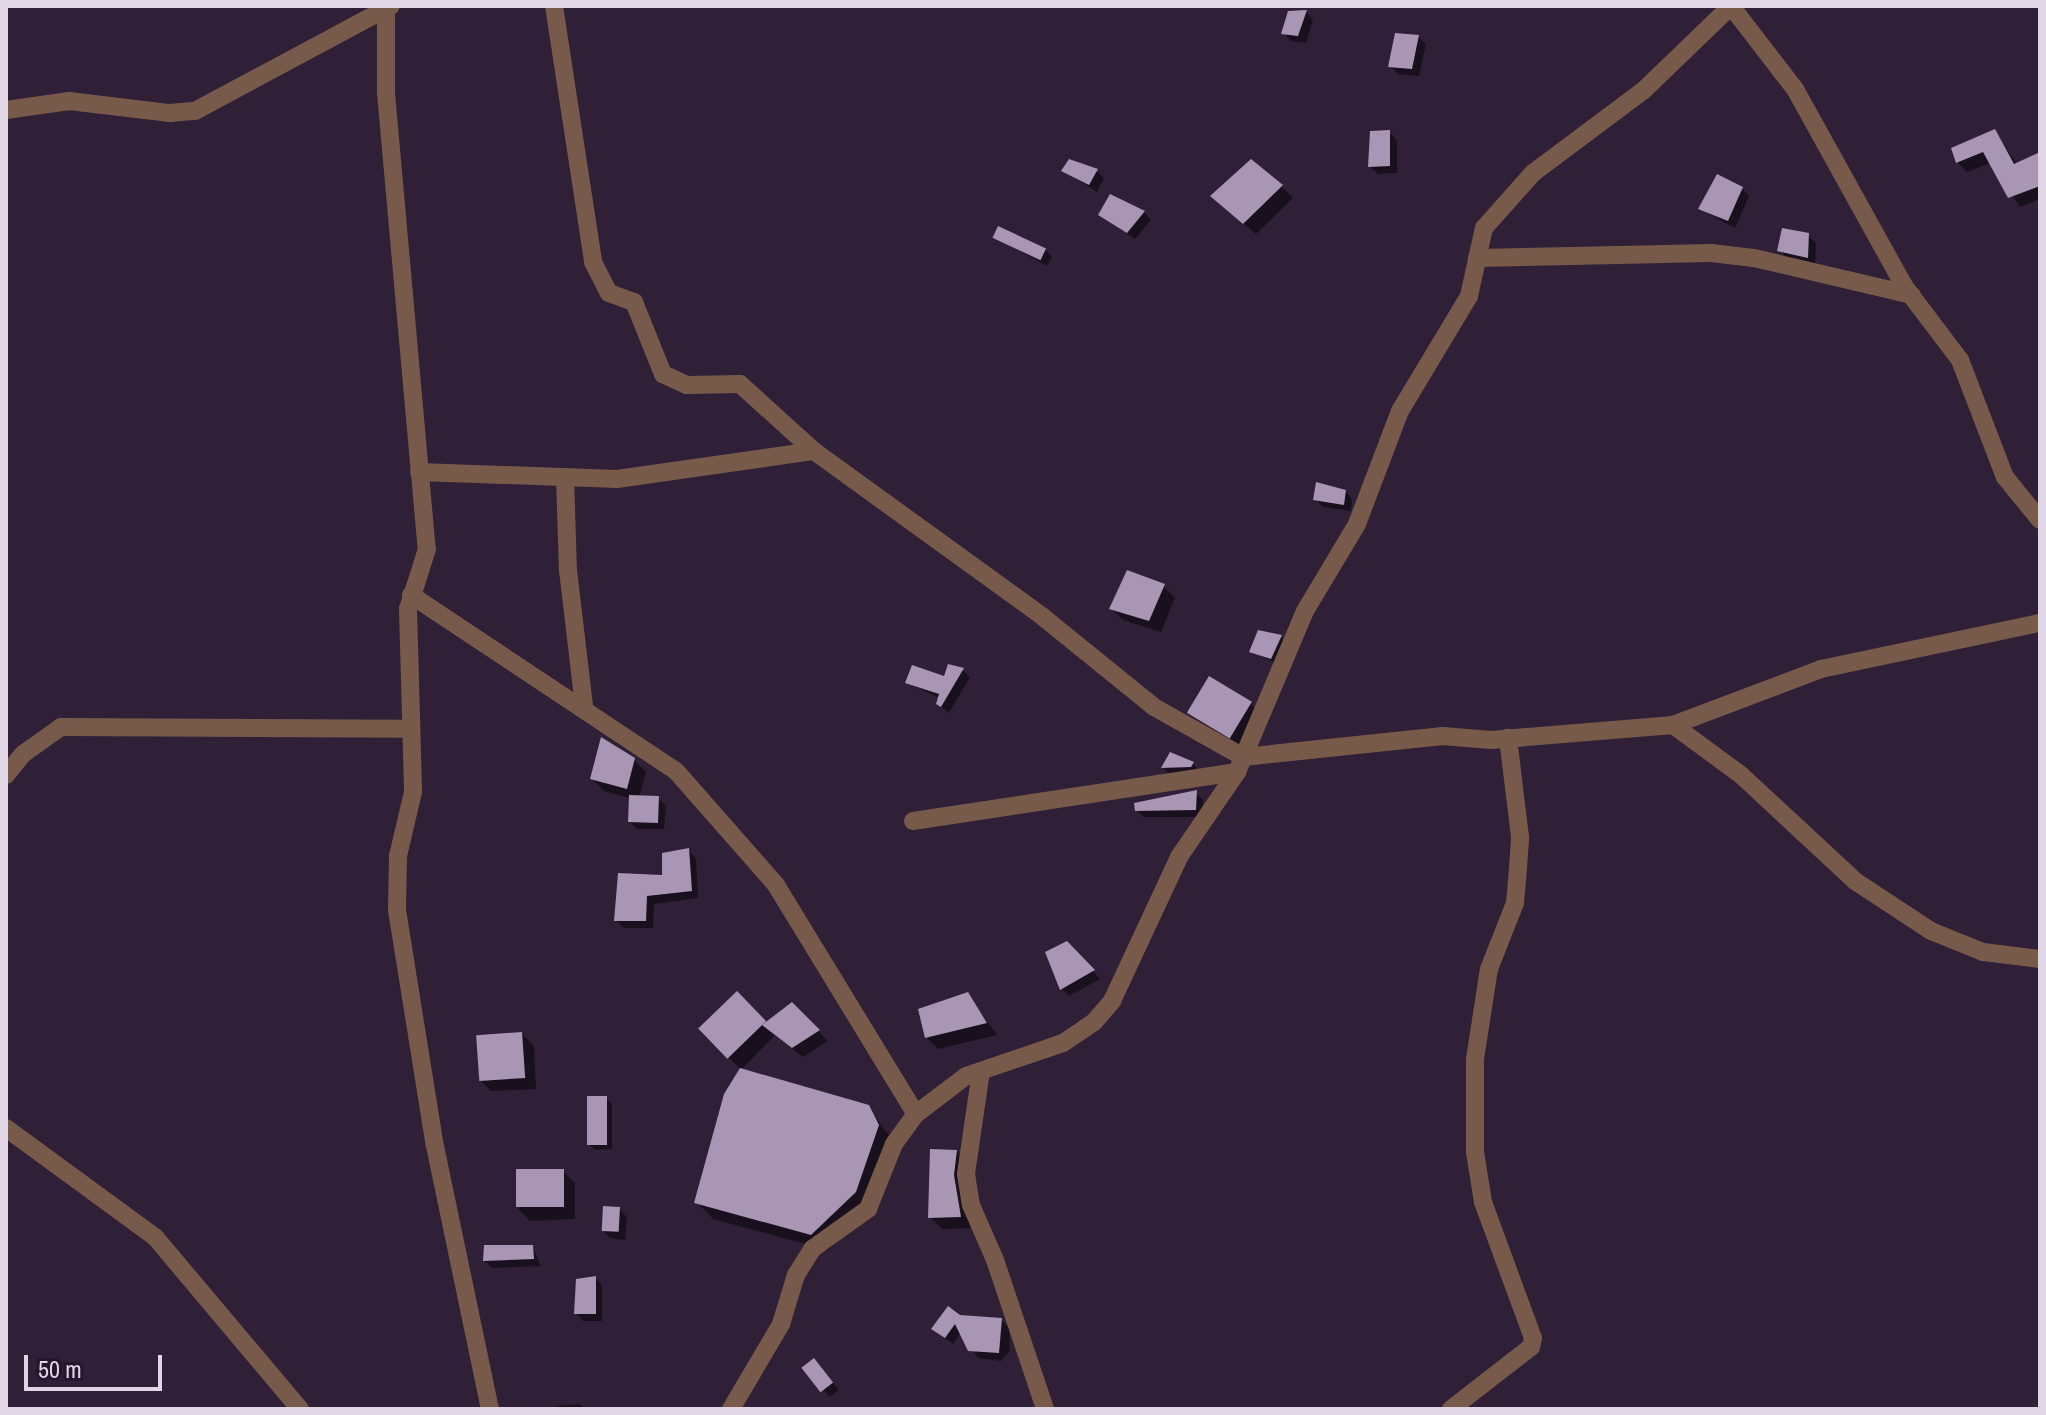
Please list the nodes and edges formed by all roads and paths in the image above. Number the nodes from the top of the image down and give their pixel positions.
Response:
1 (554, 6) edge
2 (387, 7) edge
3 (6, 110) edge
4 (1477, 258) junction
5 (1912, 295) junction
6 (814, 451) junction
7 (419, 472) junction
8 (565, 477) junction
9 (2040, 520) edge
10 (411, 595) junction
11 (2040, 623) edge
12 (584, 706) junction
13 (1673, 725) junction
14 (411, 729) junction
15 (1508, 738) junction
16 (1240, 764) junction
17 (6, 775) edge
18 (913, 821) dead end
19 (2040, 959) edge
20 (981, 1071) junction
21 (916, 1114) junction
22 (6, 1128) edge
23 (300, 1409) edge
24 (490, 1409) edge
25 (731, 1409) edge
26 (1045, 1409) edge
27 (1451, 1409) edge

1 - 6 street
2 - 3 street
2 - 7 street
4 - 5 street
4 - 5 street
4 - 16 street
5 - 9 street
6 - 8 street
6 - 16 street
7 - 8 street
7 - 10 street
8 - 12 street
10 - 12 street
10 - 14 street
11 - 13 street
12 - 21 street
13 - 15 street
13 - 19 street
14 - 17 street
14 - 24 street
15 - 16 street
15 - 27 street
16 - 18 street
16 - 20 street
20 - 21 street
20 - 26 street
21 - 25 street
22 - 23 street

